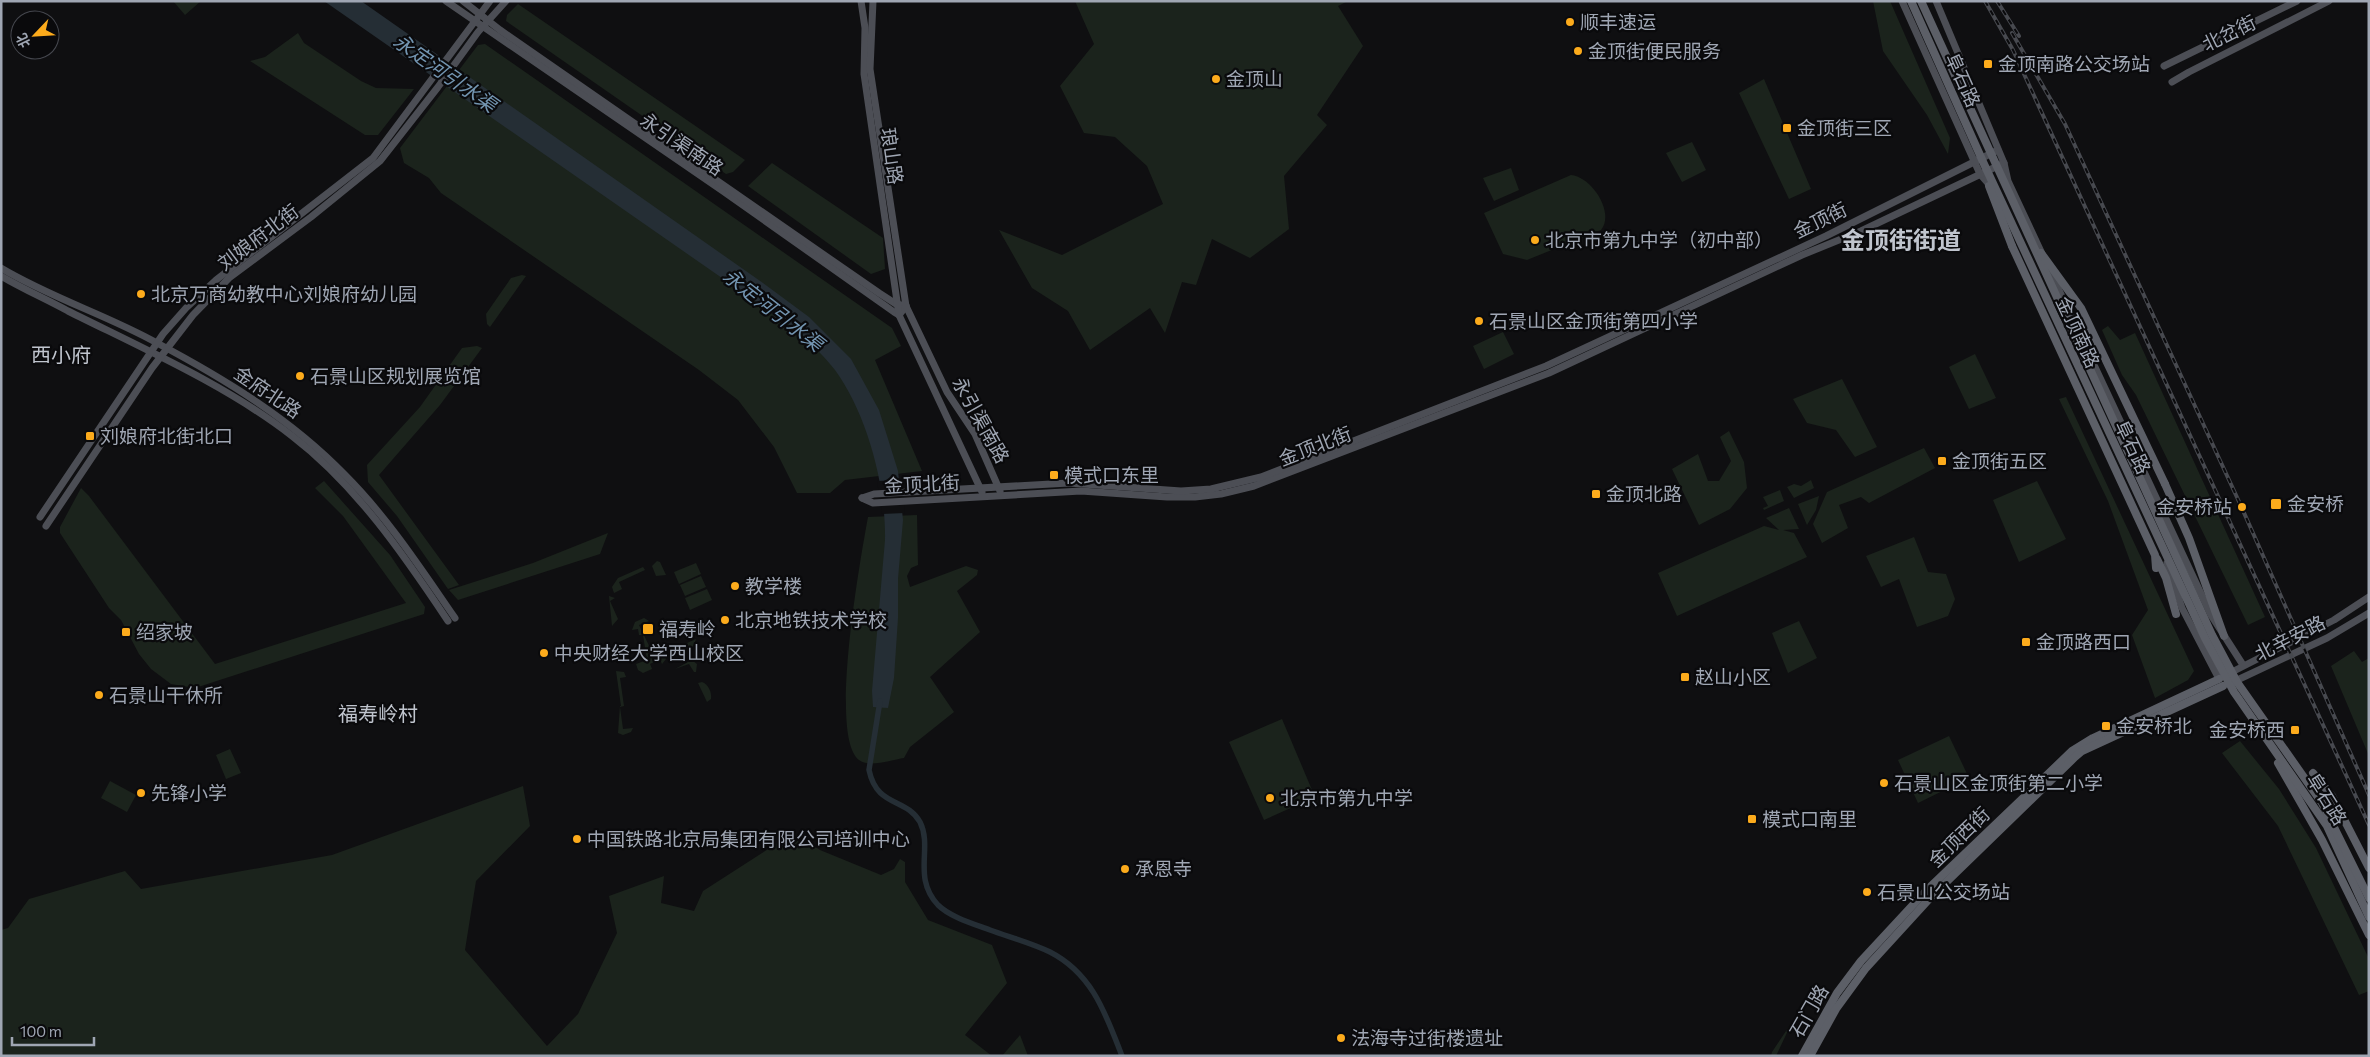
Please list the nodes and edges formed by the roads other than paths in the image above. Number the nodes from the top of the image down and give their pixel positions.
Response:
1 (446, 1) edge
2 (463, 1) edge
3 (490, 1) edge
4 (506, 1) edge
5 (861, 1) edge
6 (873, 1) edge
7 (1902, 1) edge
8 (1911, 1) edge
9 (1921, 1) edge
10 (1936, 1) edge
11 (2297, 1) edge
12 (2329, 1) edge
13 (479, 14) junction
14 (487, 21) junction
15 (474, 22) junction
16 (482, 27) junction
17 (2164, 66) dead end
18 (2172, 82) dead end
19 (1998, 150) junction
20 (1974, 162) junction
21 (2004, 163) junction
22 (1984, 164) junction
23 (1980, 174) junction
24 (2032, 242) junction
25 (1, 268) edge
26 (1, 276) edge
27 (896, 304) junction
28 (906, 306) junction
29 (899, 315) junction
30 (157, 343) junction
31 (166, 348) junction
32 (151, 352) junction
33 (160, 357) junction
34 (1547, 370) junction
35 (999, 488) junction
36 (981, 489) junction
37 (1001, 496) junction
38 (983, 497) junction
39 (40, 517) dead end
40 (46, 526) dead end
41 (2156, 555) junction
42 (2166, 561) junction
43 (2156, 568) dead end
44 (2369, 597) edge
45 (2179, 611) junction
46 (2369, 613) edge
47 (2224, 636) junction
48 (2243, 665) junction
49 (2221, 683) junction
50 (2278, 763) dead end
51 (2312, 773) dead end
52 (2369, 868) edge
53 (2369, 898) edge
54 (2369, 917) edge
55 (2368, 932) edge
56 (1847, 986) junction
57 (1802, 1056) edge
58 (1810, 1056) edge

1 - 15 main road, 永引渠南路
2 - 13 main road, 永引渠南路
3 - 13 main road, 刘娘府北街
4 - 14 main road, 刘娘府北街
5 - 27 main road, 琅山路
6 - 28 main road, 琅山路
7 - 20 main road, 金顶南路
8 - 22 highway, 阜石路, bridge
9 - 24 highway, 阜石路, bridge
10 - 19 main road, 金顶南路
11 - 17 main road, 北岔街
12 - 18 main road, 北岔街
13 - 14 main road, 永引渠南路
13 - 15 main road, 刘娘府北街
14 - 16 main road, 刘娘府北街
14 - 27 main road, 永引渠南路
15 - 16 main road, 永引渠南路
15 - 30 main road, 刘娘府北街
16 - 29 main road, 永引渠南路
16 - 31 main road, 刘娘府北街
19 - 20 main road, 金顶街
19 - 21 main road, 金顶南路
20 - 23 main road, 金顶南路
20 - 34 main road, 金顶街
21 - 23 main road, 金顶街
21 - 47 main road, 金顶南路
22 - 41 highway, bridge
22 - 54 highway, 阜石路, bridge
23 - 34 main road, 金顶街
23 - 42 main road, 金顶南路
24 - 47 highway, bridge
24 - 53 highway, 阜石路, bridge
25 - 30 main road, 金府北路
26 - 32 main road, 金府北路
27 - 28 main road, 永引渠南路
27 - 29 main road, 琅山路
28 - 29 main road
28 - 35 main road, 永引渠南路
29 - 36 main road, 永引渠南路
30 - 31 main road, 金府北路
30 - 32 main road, 刘娘府北街
31 - 33 main road, 刘娘府北街
31 - 33 main road, 金府北路
32 - 33 main road, 金府北路
32 - 39 main road, 刘娘府北街
33 - 40 main road, 刘娘府北街
34 - 35 main road, 金顶北街
34 - 37 main road, 金顶北街
35 - 36 main road, 金顶北街
35 - 37 main road, 永引渠南路
36 - 38 main road, 永引渠南路
36 - 38 main road, 金顶北街
37 - 38 main road, 金顶北街
41 - 43 highway
41 - 45 highway
42 - 45 main road
42 - 49 main road, 金顶南路
44 - 48 main road, 北辛安路
45 - 49 main road
46 - 49 main road, 北辛安路
47 - 48 main road, 金顶南路
48 - 49 main road, 北辛安路
49 - 56 highway, 金顶西街
50 - 55 highway
51 - 52 highway
56 - 57 highway, 石门路
56 - 58 highway, 石门路

